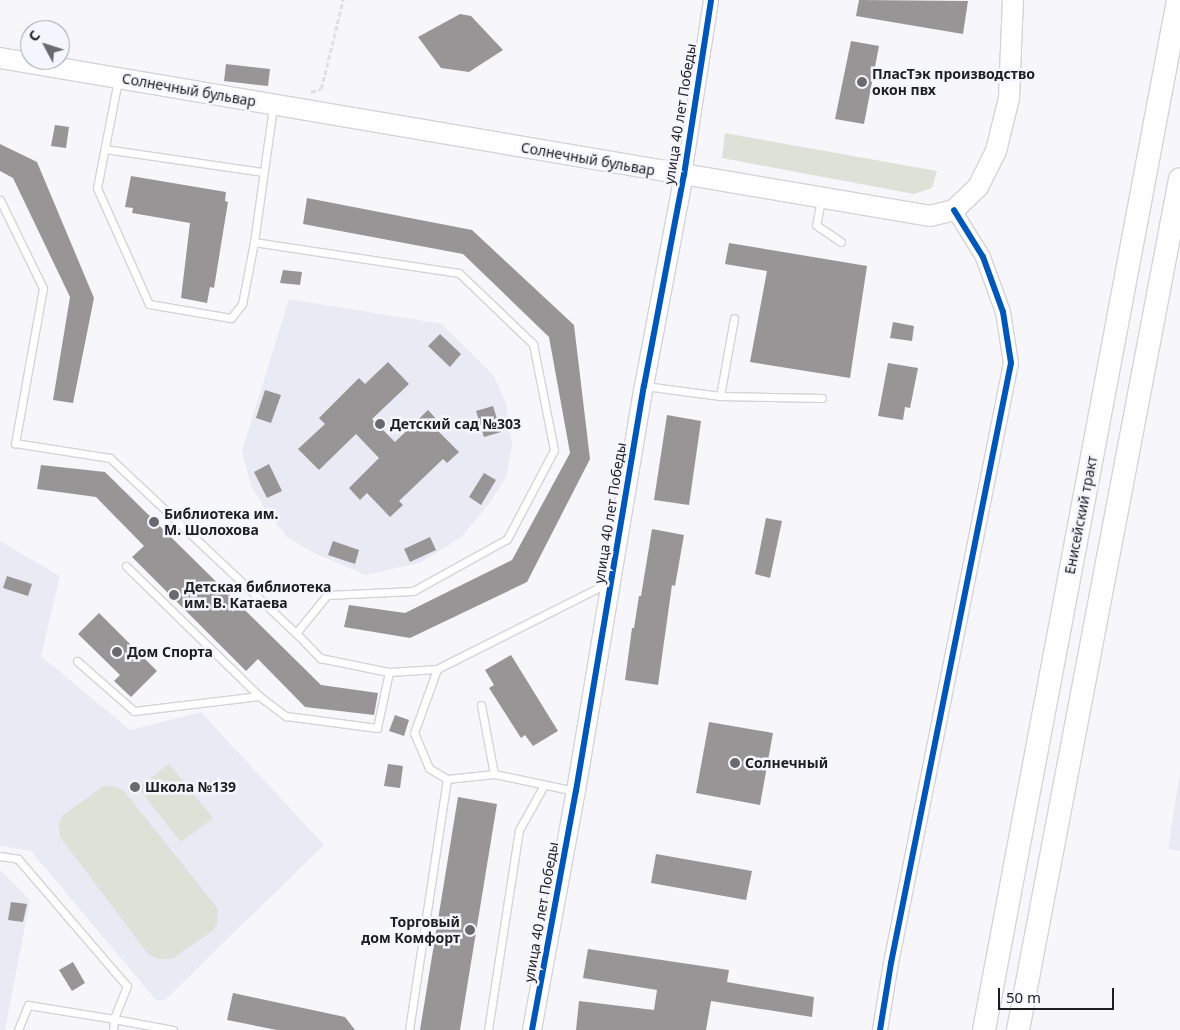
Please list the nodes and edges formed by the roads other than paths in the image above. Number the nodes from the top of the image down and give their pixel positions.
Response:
1 (711, 0) edge
2 (1013, 0) edge
3 (1178, 0) edge
4 (0, 58) edge
5 (119, 78) junction
6 (273, 106) junction
7 (105, 149) junction
8 (262, 172) junction
9 (684, 175) junction
10 (1180, 178) edge
11 (822, 197) junction
12 (0, 200) edge
13 (954, 210) junction
14 (254, 242) junction
15 (841, 242) dead end
16 (734, 318) dead end
17 (644, 386) junction
18 (720, 396) junction
19 (822, 398) dead end
20 (126, 566) dead end
21 (612, 582) junction
22 (296, 633) junction
23 (77, 661) dead end
24 (436, 669) junction
25 (389, 672) junction
26 (259, 696) junction
27 (481, 705) dead end
28 (494, 774) junction
29 (447, 779) junction
30 (544, 785) junction
31 (576, 791) junction
32 (0, 856) edge
33 (114, 1019) junction
34 (18, 1030) edge
35 (113, 1030) edge
36 (172, 1030) edge
37 (409, 1030) edge
38 (488, 1030) edge
39 (532, 1030) edge
40 (880, 1030) edge
41 (984, 1030) edge
42 (1018, 1030) edge

1 - 9 street, улица 40 лет Победы
2 - 13 main road, Солнечный бульвар
3 - 41 main road, Енисейский тракт
4 - 5 main road, Солнечный бульвар
5 - 6 main road, Солнечный бульвар
5 - 7 lane
6 - 8 lane
6 - 9 main road, Солнечный бульвар
7 - 8 lane
7 - 14 lane
8 - 14 lane
9 - 11 main road, Солнечный бульвар
9 - 17 street, улица 40 лет Победы
10 - 42 main road
11 - 13 main road, Солнечный бульвар
11 - 15 lane
12 - 22 lane
13 - 40 street
14 - 22 lane
16 - 18 lane
17 - 18 lane
17 - 21 street, улица 40 лет Победы
18 - 19 lane
20 - 26 lane
21 - 24 lane
21 - 31 street, улица 40 лет Победы
22 - 25 lane
23 - 26 lane
24 - 25 lane
24 - 29 lane
25 - 26 lane
27 - 28 lane
28 - 29 lane
28 - 30 lane
29 - 37 lane
30 - 31 lane
30 - 38 lane
31 - 39 street, улица 40 лет Победы
32 - 33 lane
33 - 34 lane
33 - 35 lane
33 - 36 lane

